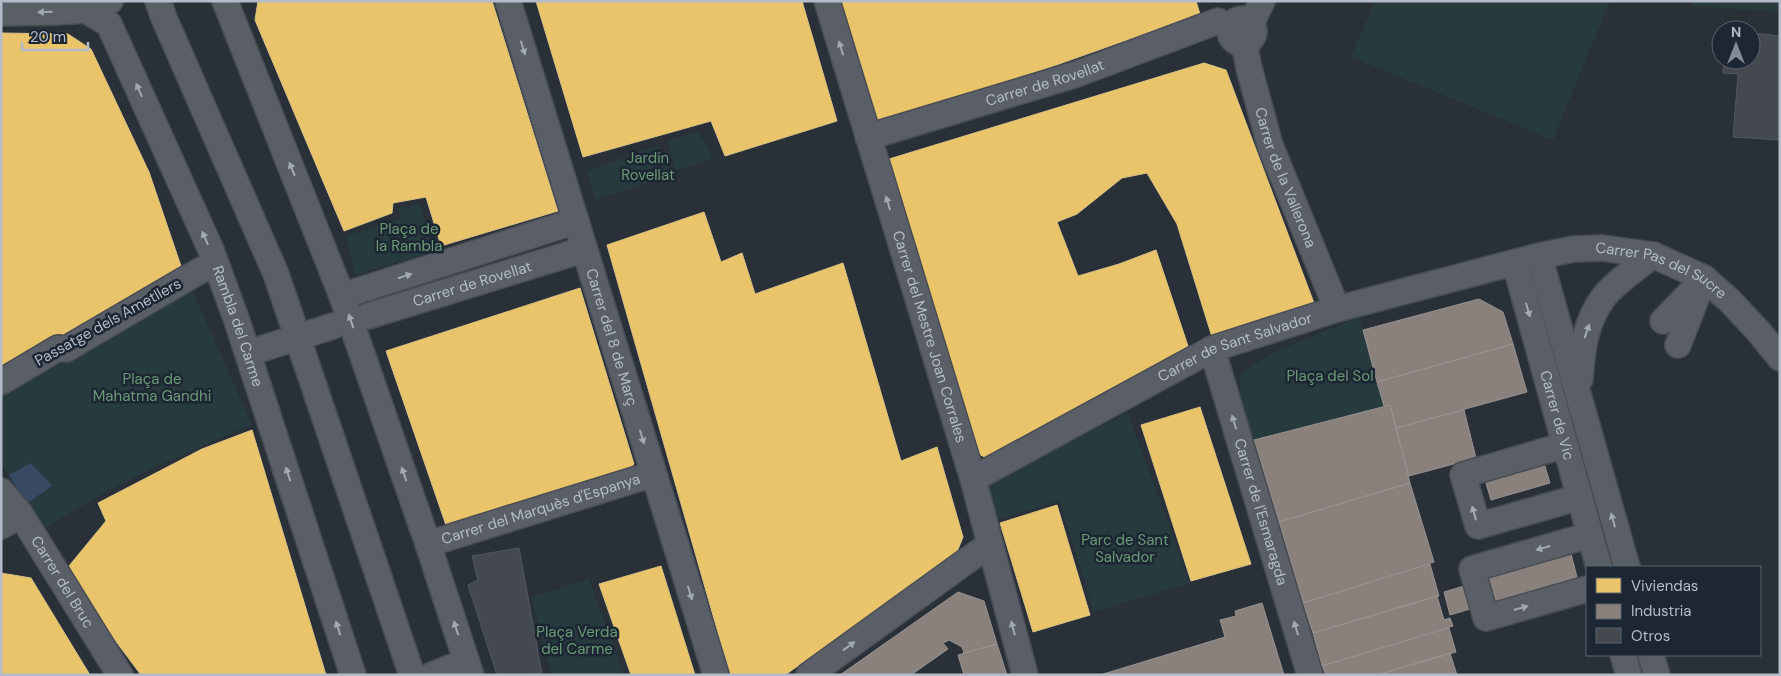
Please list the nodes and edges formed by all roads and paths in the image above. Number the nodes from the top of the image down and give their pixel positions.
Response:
1 (110, 1) edge
2 (158, 1) edge
3 (225, 1) edge
4 (508, 1) edge
5 (827, 1) edge
6 (1262, 1) edge
7 (84, 6) edge
8 (1, 13) edge
9 (1231, 23) edge
10 (868, 137) junction
11 (576, 221) junction
12 (576, 252) dead end
13 (1653, 255) junction
14 (1539, 256) junction
15 (1514, 263) junction
16 (215, 264) junction
17 (1704, 278) junction
18 (342, 296) junction
19 (1337, 309) junction
20 (368, 316) dead end
21 (1663, 321) dead end
22 (333, 326) dead end
23 (297, 338) junction
24 (1678, 345) dead end
25 (1212, 349) junction
26 (258, 350) dead end
27 (1780, 358) edge
28 (1, 382) edge
29 (1579, 397) junction
30 (1565, 446) junction
31 (653, 474) junction
32 (973, 479) junction
33 (1, 491) edge
34 (1580, 497) junction
35 (11, 520) edge
36 (1590, 535) junction
37 (428, 544) junction
38 (990, 544) junction
39 (1599, 566) edge
40 (1626, 566) edge
41 (1586, 589) edge
42 (1624, 656) edge
43 (1651, 656) edge
44 (452, 672) edge
45 (120, 675) edge
46 (353, 675) edge
47 (412, 675) edge
48 (716, 675) edge
49 (809, 675) edge
50 (1025, 675) edge
51 (1310, 675) edge
52 (1629, 675) edge
53 (1657, 675) edge

1 - 7 street
2 - 23 street
18 -> 3 street
4 -> 11 street, Carrer del 8 de Març
10 -> 5 street, Carrer del Mestre Joan Corrales
6 - 9 street
7 -> 8 street
16 -> 7 street, Rambla del Carme
9 - 10 street, Carrer de Rovellat
9 - 19 street, Carrer de la Vallerona
32 -> 10 street, Carrer del Mestre Joan Corrales
18 -> 11 street, Carrer de Rovellat
11 -> 31 street, Carrer del 8 de Març
12 - 20 street, Carrer de Rovellat
13 - 14 street, Carrer Pas del Sucre
13 - 17 street, Carrer Pas del Sucre
29 -> 13 street, Carrer de Vic
14 - 15 street, Carrer Pas del Sucre
14 - 29 street, Carrer de Vic
15 - 19 street, Carrer de Sant Salvador
15 -> 30 street, Carrer de Vic
16 - 28 street, Passatge dels Ametllers
46 -> 16 street, Rambla del Carme
17 - 21 street
17 - 24 street
17 - 27 street, Carrer Pas del Sucre
37 -> 18 street
19 - 25 street, Carrer de Sant Salvador
22 - 23 street, Rambla del Carme
23 - 26 street, Rambla del Carme
23 - 47 street
25 - 32 street, Carrer de Sant Salvador
51 -> 25 street, Carrer de l'Esmaragda
40 -> 29 street, Carrer de Vic
30 - 34 street, Carrer de Vic
34 -> 30 street
31 - 37 street, Carrer del Marquès d'Espanya
31 -> 48 street, Carrer del 8 de Març
32 - 38 street, Carrer del Mestre Joan Corrales
33 - 35 street, Carrer del Bruc
34 - 36 street, Carrer de Vic
35 - 45 street, Carrer del Bruc
36 - 39 street, Carrer de Vic
36 -> 41 street
44 -> 37 street
49 -> 38 street
50 -> 38 street, Carrer del Mestre Joan Corrales
42 - 52 street
43 - 53 street

